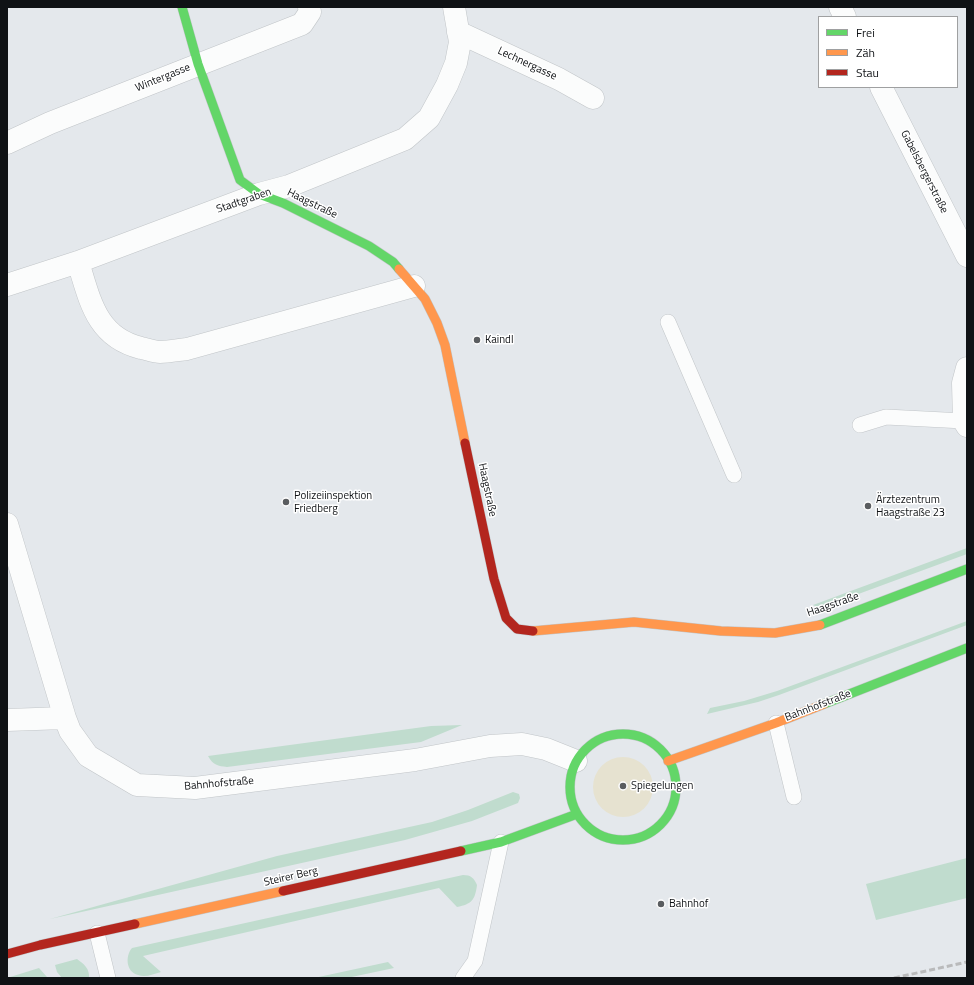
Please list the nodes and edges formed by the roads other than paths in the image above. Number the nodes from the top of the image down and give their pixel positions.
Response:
1 (182, 7) edge
2 (309, 7) edge
3 (454, 7) edge
4 (840, 7) edge
5 (844, 16) edge
6 (458, 32) junction
7 (198, 64) junction
8 (882, 88) edge
9 (593, 98) dead end
10 (7, 143) edge
11 (259, 194) junction
12 (967, 256) edge
13 (78, 262) junction
14 (7, 285) edge
15 (414, 286) junction
16 (668, 322) dead end
17 (967, 368) edge
18 (966, 412) edge
19 (860, 425) dead end
20 (734, 475) dead end
21 (7, 524) edge
22 (967, 569) edge
23 (967, 648) edge
24 (65, 718) junction
25 (7, 720) edge
26 (776, 723) junction
27 (576, 761) junction
28 (668, 761) junction
29 (794, 797) dead end
30 (577, 814) junction
31 (501, 842) junction
32 (96, 933) junction
33 (7, 954) edge
34 (108, 978) edge
35 (463, 978) edge

1 - 7 street, Haagstraße
2 - 7 street, Wintergasse
3 - 6 street, Stadtgraben
4 - 5 street
6 - 9 street, Lechnergasse
6 - 11 street, Stadtgraben
7 - 10 street, Wintergasse
7 - 11 street, Haagstraße
8 - 12 street, Gabelsbergerstraße
11 - 13 street, Stadtgraben
11 - 15 street, Haagstraße
13 - 14 street, Stadtgraben
13 - 15 street
15 - 22 street, Haagstraße
16 - 20 lane
17 - 18 street
18 - 19 lane
21 - 24 street, Bahnhofstraße
23 - 26 street, Bahnhofstraße
24 - 25 street
24 - 27 street, Bahnhofstraße
26 - 28 street, Bahnhofstraße
26 - 29 lane
27 - 28 street
27 - 30 street
28 - 30 street
30 - 31 street, Steirer Berg
31 - 32 street, Steirer Berg
31 - 35 lane
32 - 33 street, Steirer Berg
32 - 34 lane

